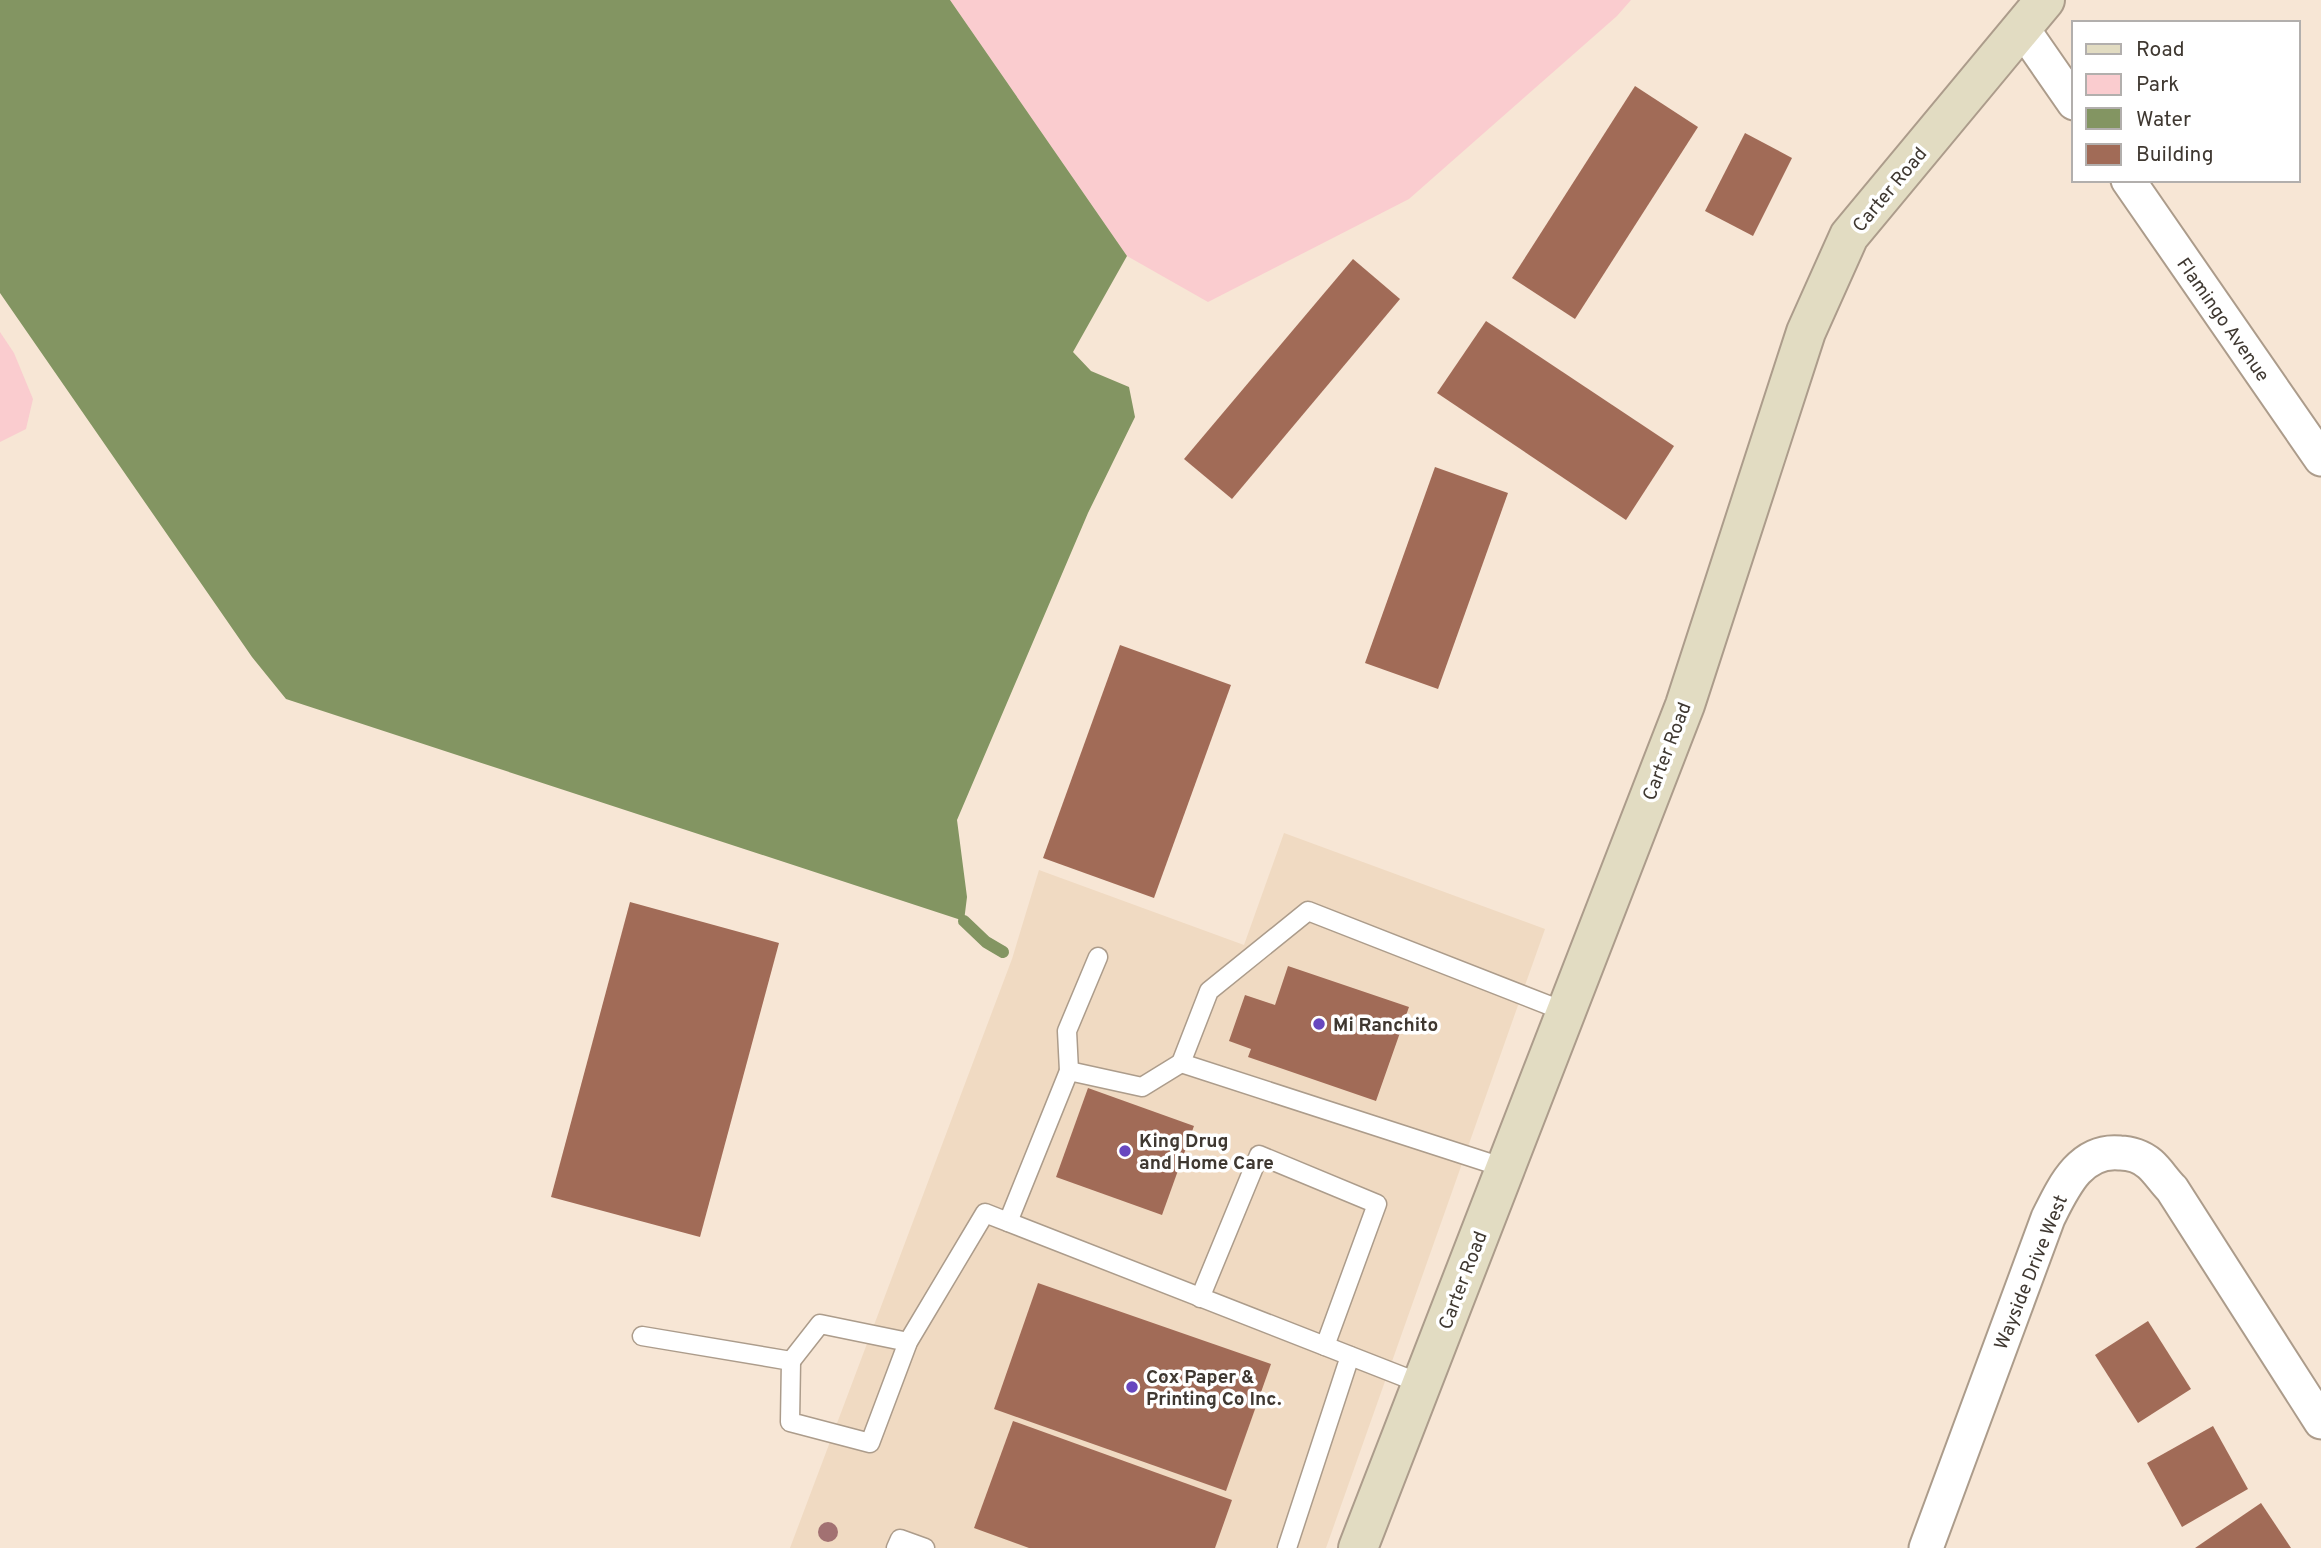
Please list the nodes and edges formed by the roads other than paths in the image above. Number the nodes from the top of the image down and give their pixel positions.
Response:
1 (2033, 14) edge
2 (2072, 99) edge
3 (2129, 182) edge
4 (2321, 458) edge
5 (1098, 957) dead end
6 (1566, 1012) junction
7 (1181, 1063) junction
8 (1069, 1071) junction
9 (1505, 1168) junction
10 (1008, 1222) junction
11 (1200, 1297) junction
12 (642, 1336) dead end
13 (908, 1342) junction
14 (1325, 1346) junction
15 (1350, 1356) junction
16 (791, 1361) junction
17 (1422, 1384) junction
18 (2321, 1422) edge
19 (896, 1548) edge
20 (925, 1548) edge
21 (1287, 1548) edge
22 (1359, 1548) edge
23 (1926, 1548) edge

1 - 2 street
1 - 6 main road, Carter Road
3 - 4 street, Flamingo Avenue
5 - 8 lane
6 - 7 lane
6 - 9 main road, Carter Road
7 - 8 lane
7 - 9 lane
8 - 10 lane
9 - 17 main road, Carter Road
10 - 11 lane
10 - 13 lane
11 - 14 lane
11 - 14 lane
12 - 16 lane
13 - 16 lane
13 - 16 lane
14 - 15 lane
15 - 17 lane
15 - 21 lane
17 - 22 main road, Carter Road
18 - 23 street, Wayside Drive West
19 - 20 lane

